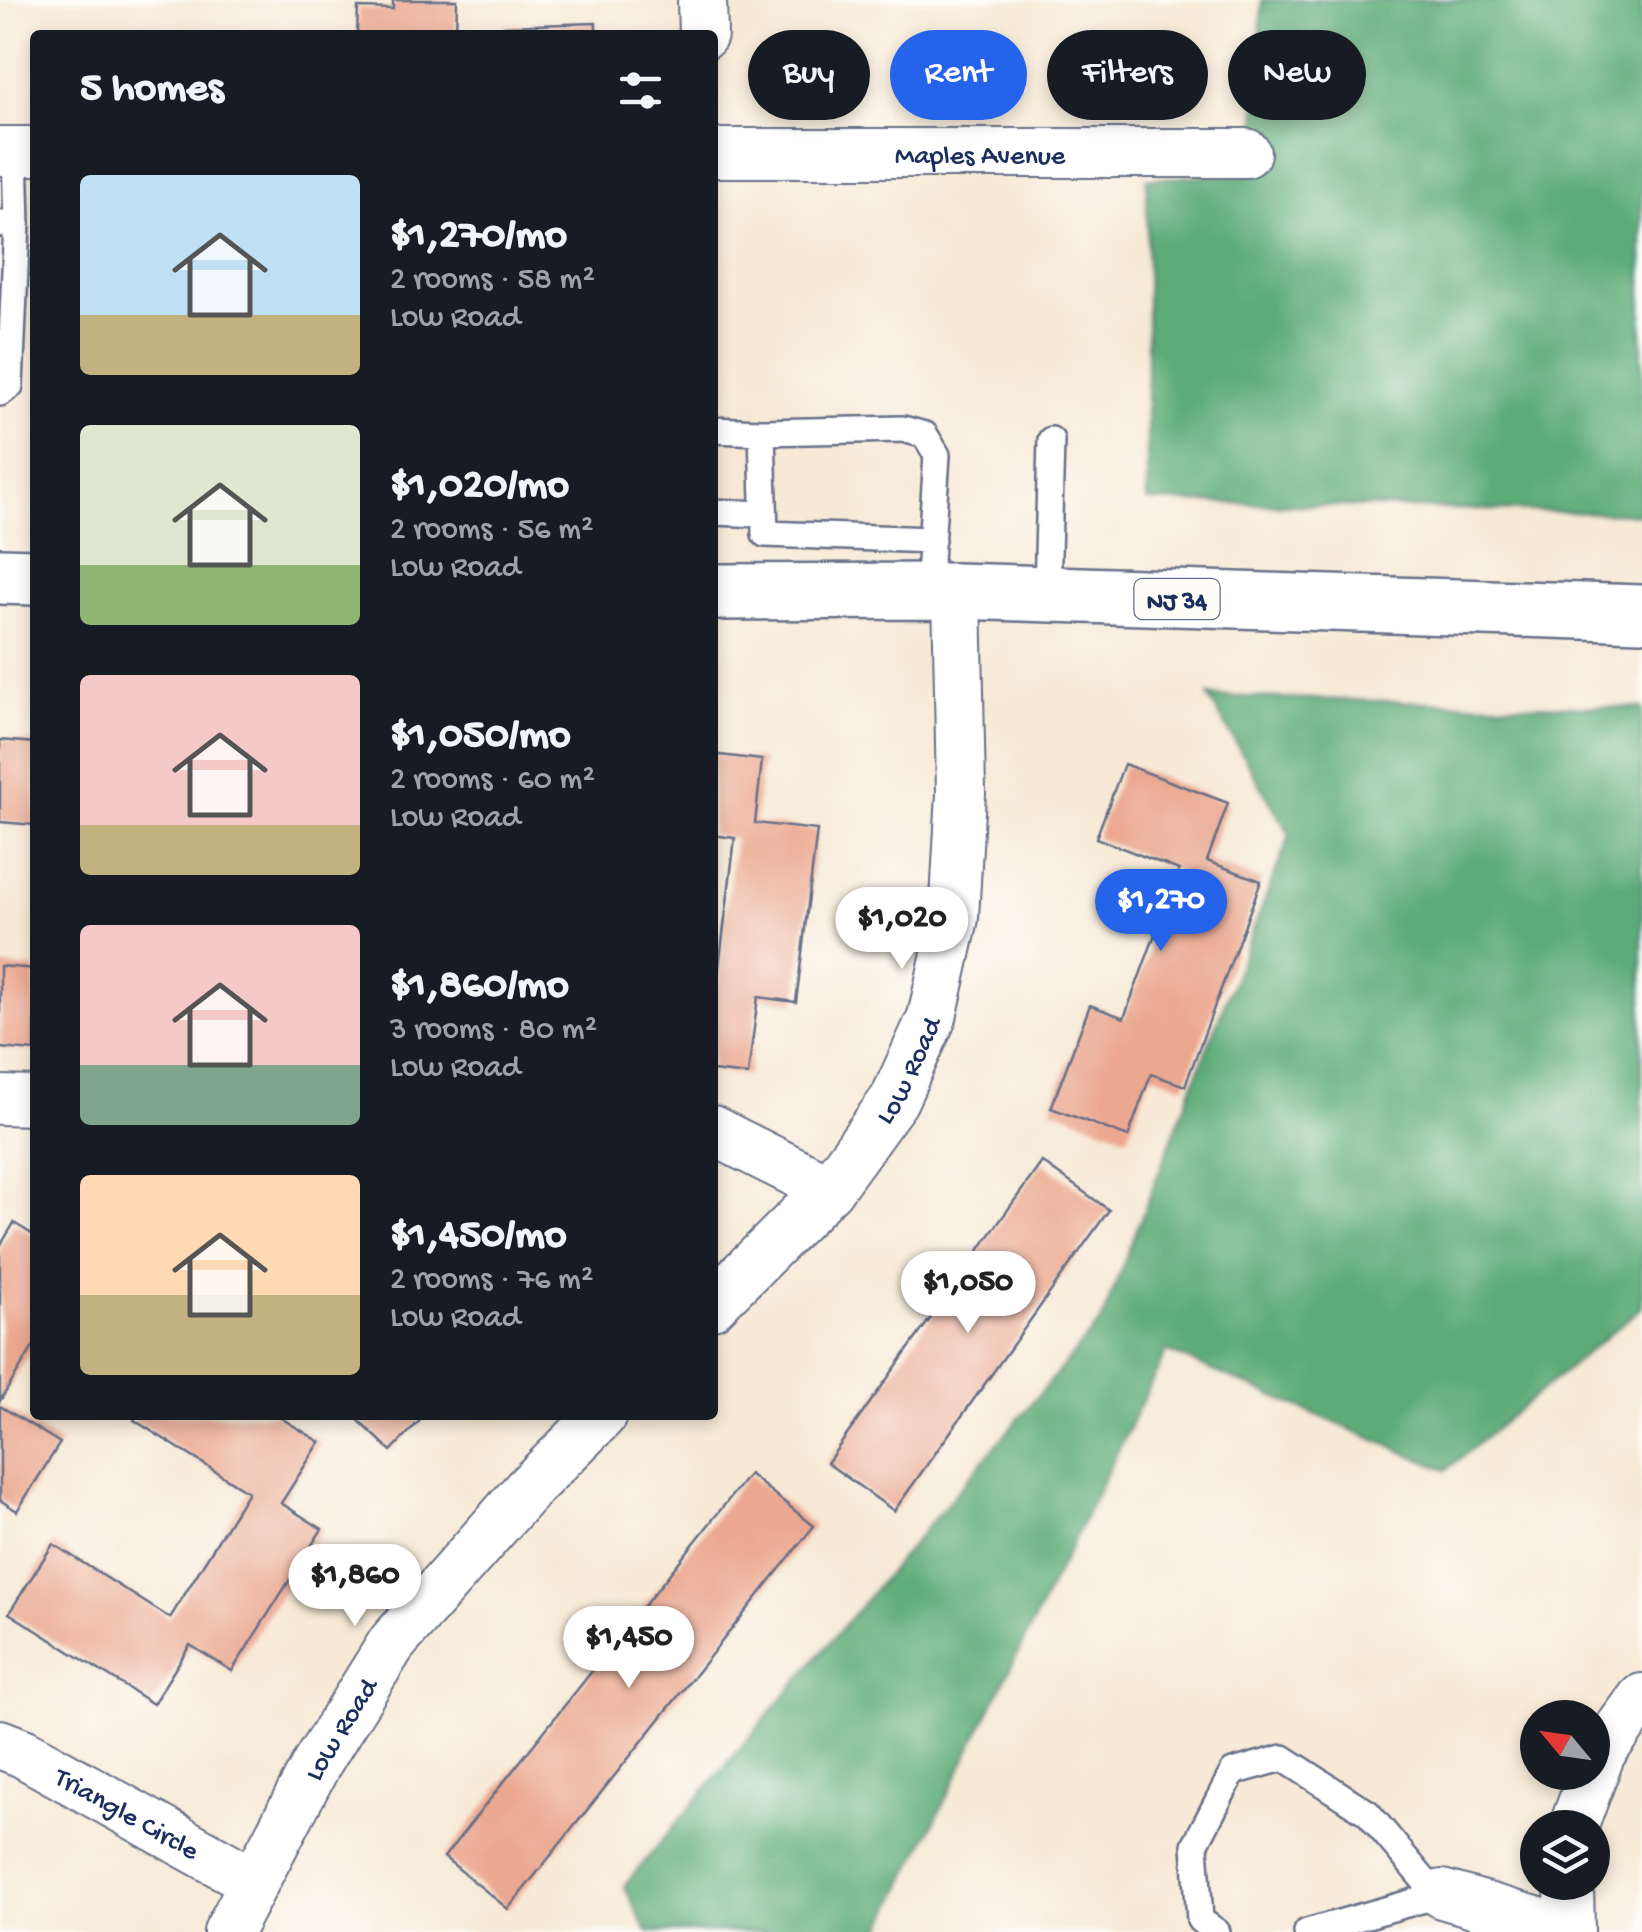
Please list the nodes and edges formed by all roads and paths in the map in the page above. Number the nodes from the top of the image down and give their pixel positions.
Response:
1 (702, 0) edge
2 (703, 30) edge
3 (17, 151) edge
4 (718, 153) edge
5 (1246, 153) dead end
6 (9, 224) edge
7 (15, 389) edge
8 (718, 430) edge
9 (762, 432) junction
10 (1051, 440) dead end
11 (718, 512) edge
12 (764, 514) junction
13 (939, 574) junction
14 (0, 576) edge
15 (30, 577) edge
16 (718, 592) edge
17 (1046, 594) junction
18 (1642, 614) edge
19 (0, 1100) edge
20 (30, 1101) edge
21 (718, 1133) edge
22 (829, 1189) junction
23 (718, 1299) edge
24 (597, 1420) edge
25 (1642, 1698) edge
26 (0, 1744) edge
27 (1580, 1810) edge
28 (254, 1882) junction
29 (1442, 1894) junction
30 (1569, 1900) edge
31 (1211, 1930) edge
32 (228, 1932) edge
33 (1307, 1932) edge
34 (1570, 1932) edge

1 - 2 street
3 - 6 lane
4 - 5 street, Maples Avenue
6 - 7 lane
8 - 9 lane
9 - 12 lane
9 - 13 lane
10 - 17 lane
11 - 12 lane
12 - 13 lane
13 - 16 main road, NJ 34
13 - 17 main road, NJ 34
13 - 22 street, Low Road
14 - 15 main road
17 - 18 main road, NJ 34
19 - 20 street
21 - 22 street
22 - 23 street, Low Road
24 - 28 street, Low Road
25 - 27 street
26 - 28 street, Triangle Circle
28 - 32 street, Low Road
29 - 31 lane
29 - 33 lane
29 - 34 street
30 - 34 street

